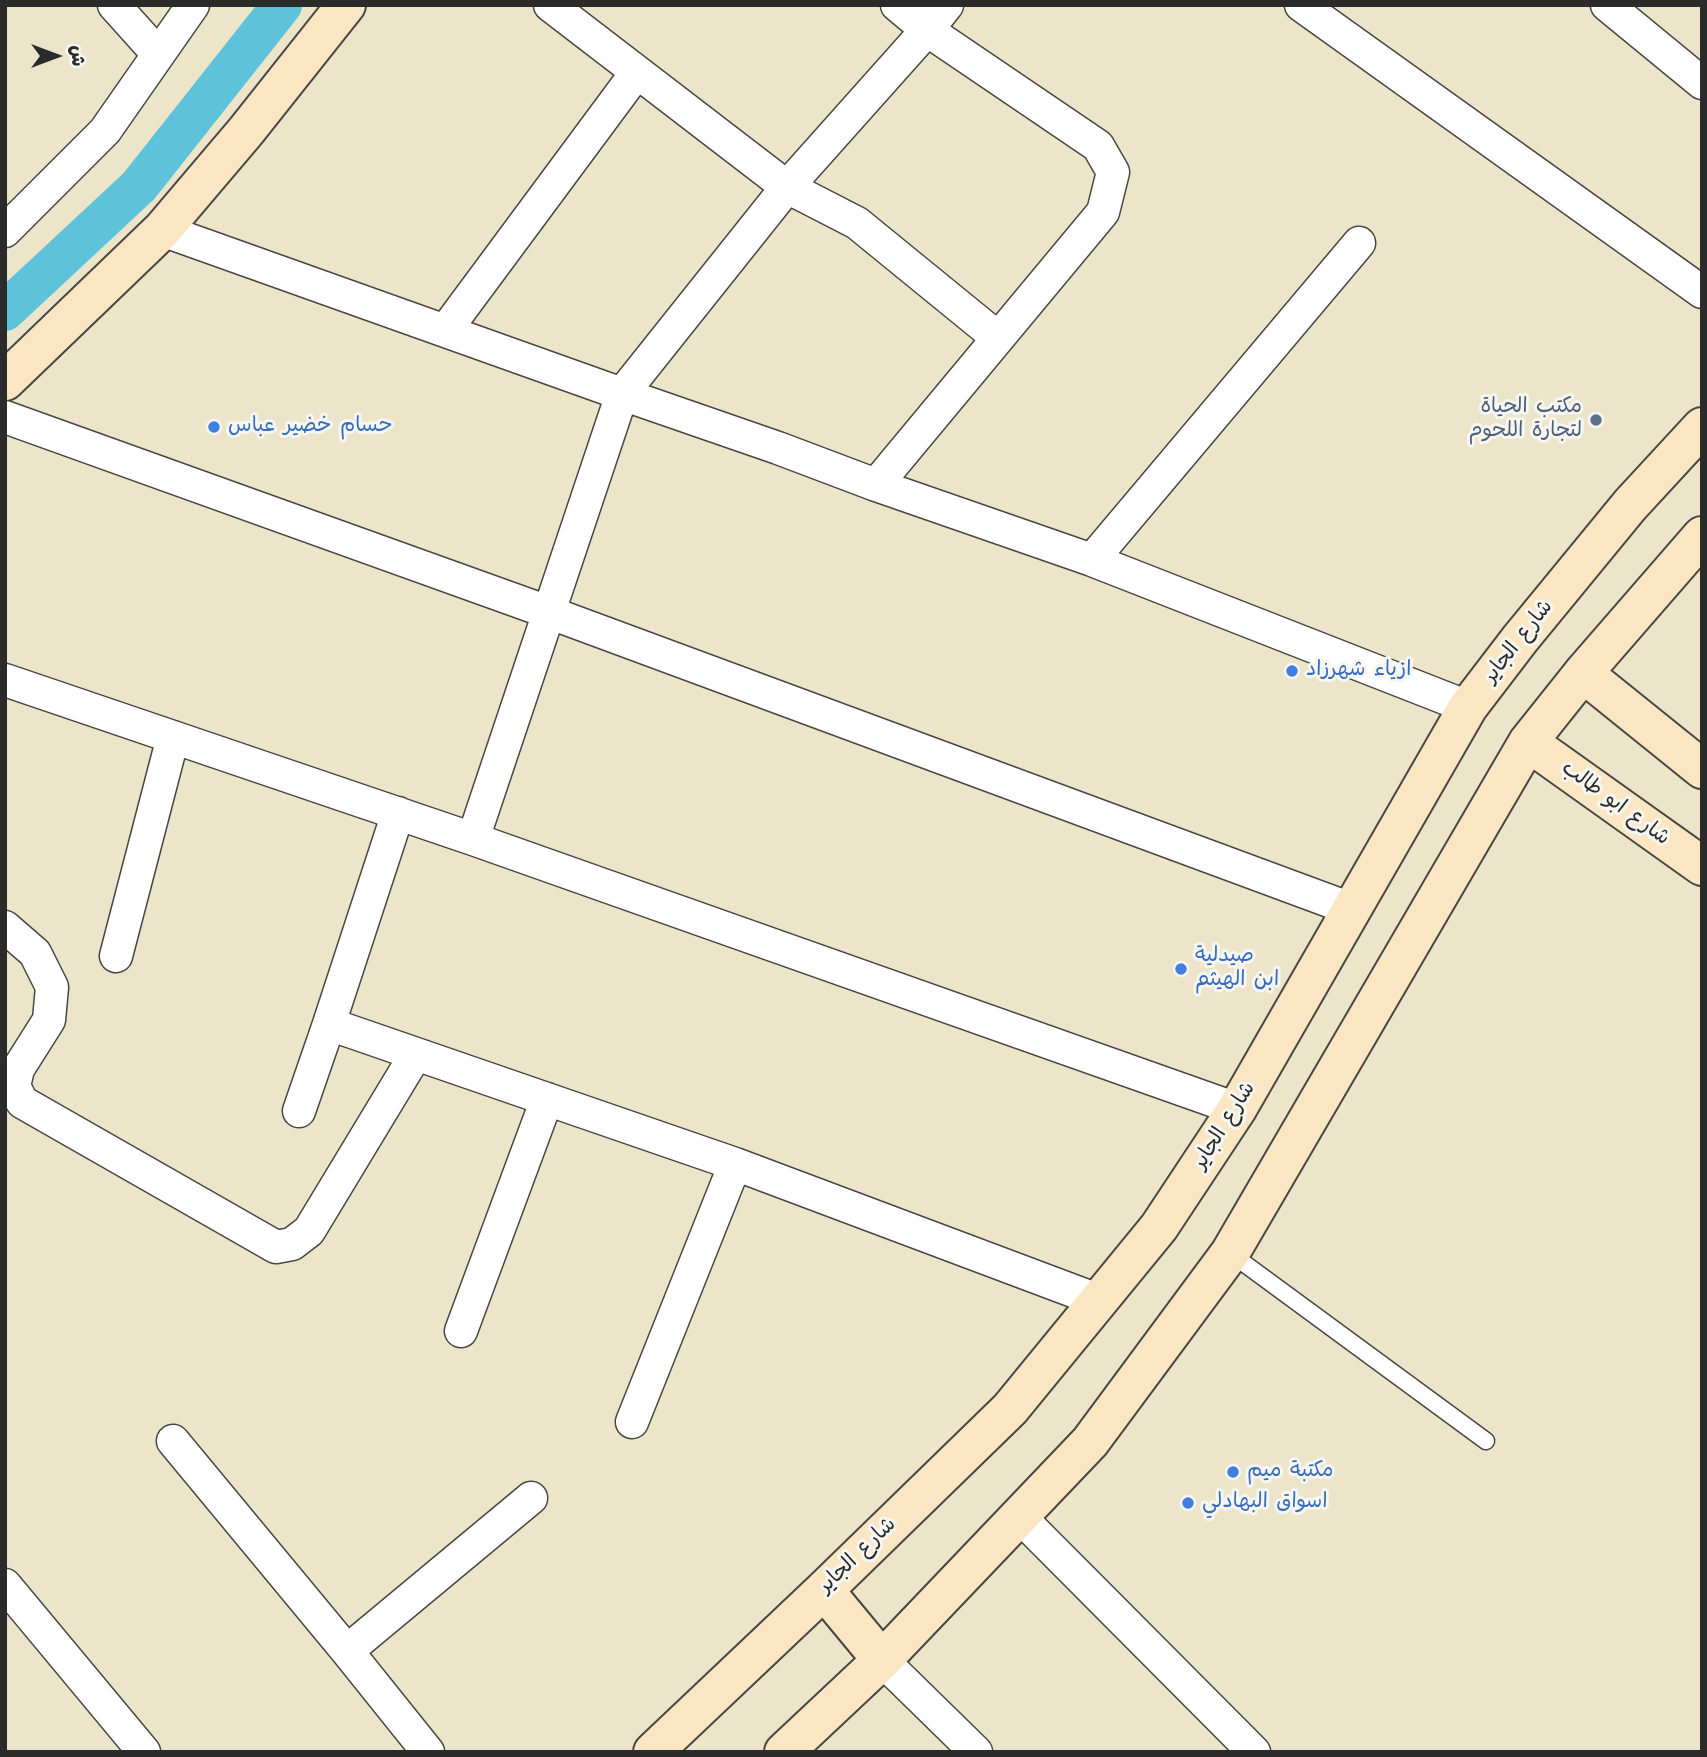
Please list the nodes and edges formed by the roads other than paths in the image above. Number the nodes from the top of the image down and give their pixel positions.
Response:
1 (114, 5) edge
2 (193, 5) edge
3 (346, 5) edge
4 (550, 5) edge
5 (897, 5) edge
6 (947, 5) edge
7 (1301, 5) edge
8 (1608, 5) edge
9 (927, 30) junction
10 (158, 54) junction
11 (637, 72) junction
12 (1702, 83) edge
13 (787, 187) junction
14 (162, 230) junction
15 (5, 231) edge
16 (1359, 243) dead end
17 (1702, 292) edge
18 (445, 331) junction
19 (998, 338) junction
20 (5, 380) edge
21 (622, 394) junction
22 (5, 417) edge
23 (1702, 427) edge
24 (876, 485) junction
25 (1702, 536) edge
26 (1092, 560) junction
27 (548, 612) junction
28 (1583, 673) junction
29 (5, 680) edge
30 (1468, 707) junction
31 (173, 737) junction
32 (1528, 742) junction
33 (1702, 769) edge
34 (398, 813) junction
35 (473, 839) junction
36 (1702, 866) edge
37 (1351, 909) junction
38 (5, 927) edge
39 (116, 956) dead end
40 (329, 1024) junction
41 (416, 1054) junction
42 (10, 1089) edge
43 (547, 1099) junction
44 (1237, 1110) junction
45 (299, 1111) dead end
46 (735, 1164) junction
47 (1230, 1254) junction
48 (1100, 1301) junction
49 (461, 1331) dead end
50 (632, 1422) dead end
51 (173, 1441) dead end
52 (1486, 1441) dead end
53 (531, 1498) dead end
54 (1020, 1517) junction
55 (5, 1585) edge
56 (824, 1590) junction
57 (347, 1651) junction
58 (882, 1660) junction
59 (144, 1752) edge
60 (428, 1752) edge
61 (653, 1752) edge
62 (784, 1752) edge
63 (976, 1752) edge
64 (1254, 1752) edge

1 - 10 street
2 - 10 street
3 - 14 street
4 - 11 street
5 - 9 street
6 - 9 street
7 - 17 street
8 - 12 street
9 - 13 street
9 - 19 street
10 - 15 street
11 - 13 street
11 - 18 street
13 - 19 street
13 - 21 street
14 - 18 street
14 - 20 street
16 - 26 street
18 - 21 street
19 - 24 street
21 - 24 street
21 - 27 street
22 - 27 street
23 - 30 street, شارع الجاير
24 - 26 street
25 - 28 street
26 - 30 street
27 - 35 street
27 - 37 street
28 - 32 street
28 - 33 street
29 - 31 street
30 - 37 street, شارع الجاير
31 - 34 street
31 - 39 street
32 - 36 street, شارع ابو طالب
32 - 47 street
34 - 35 street
34 - 40 street
35 - 44 street
37 - 44 street, شارع الجاير
38 - 42 street
40 - 41 street
40 - 45 street
41 - 42 street
41 - 43 street
43 - 46 street
43 - 49 street
44 - 48 street, شارع الجاير
46 - 48 street
46 - 50 street
47 - 52 lane
47 - 54 street
48 - 56 street, شارع الجاير
51 - 57 street
53 - 57 street
54 - 58 street
54 - 64 street
55 - 59 street
56 - 58 street
56 - 61 street, شارع الجاير
57 - 60 street
58 - 62 street
58 - 63 street

